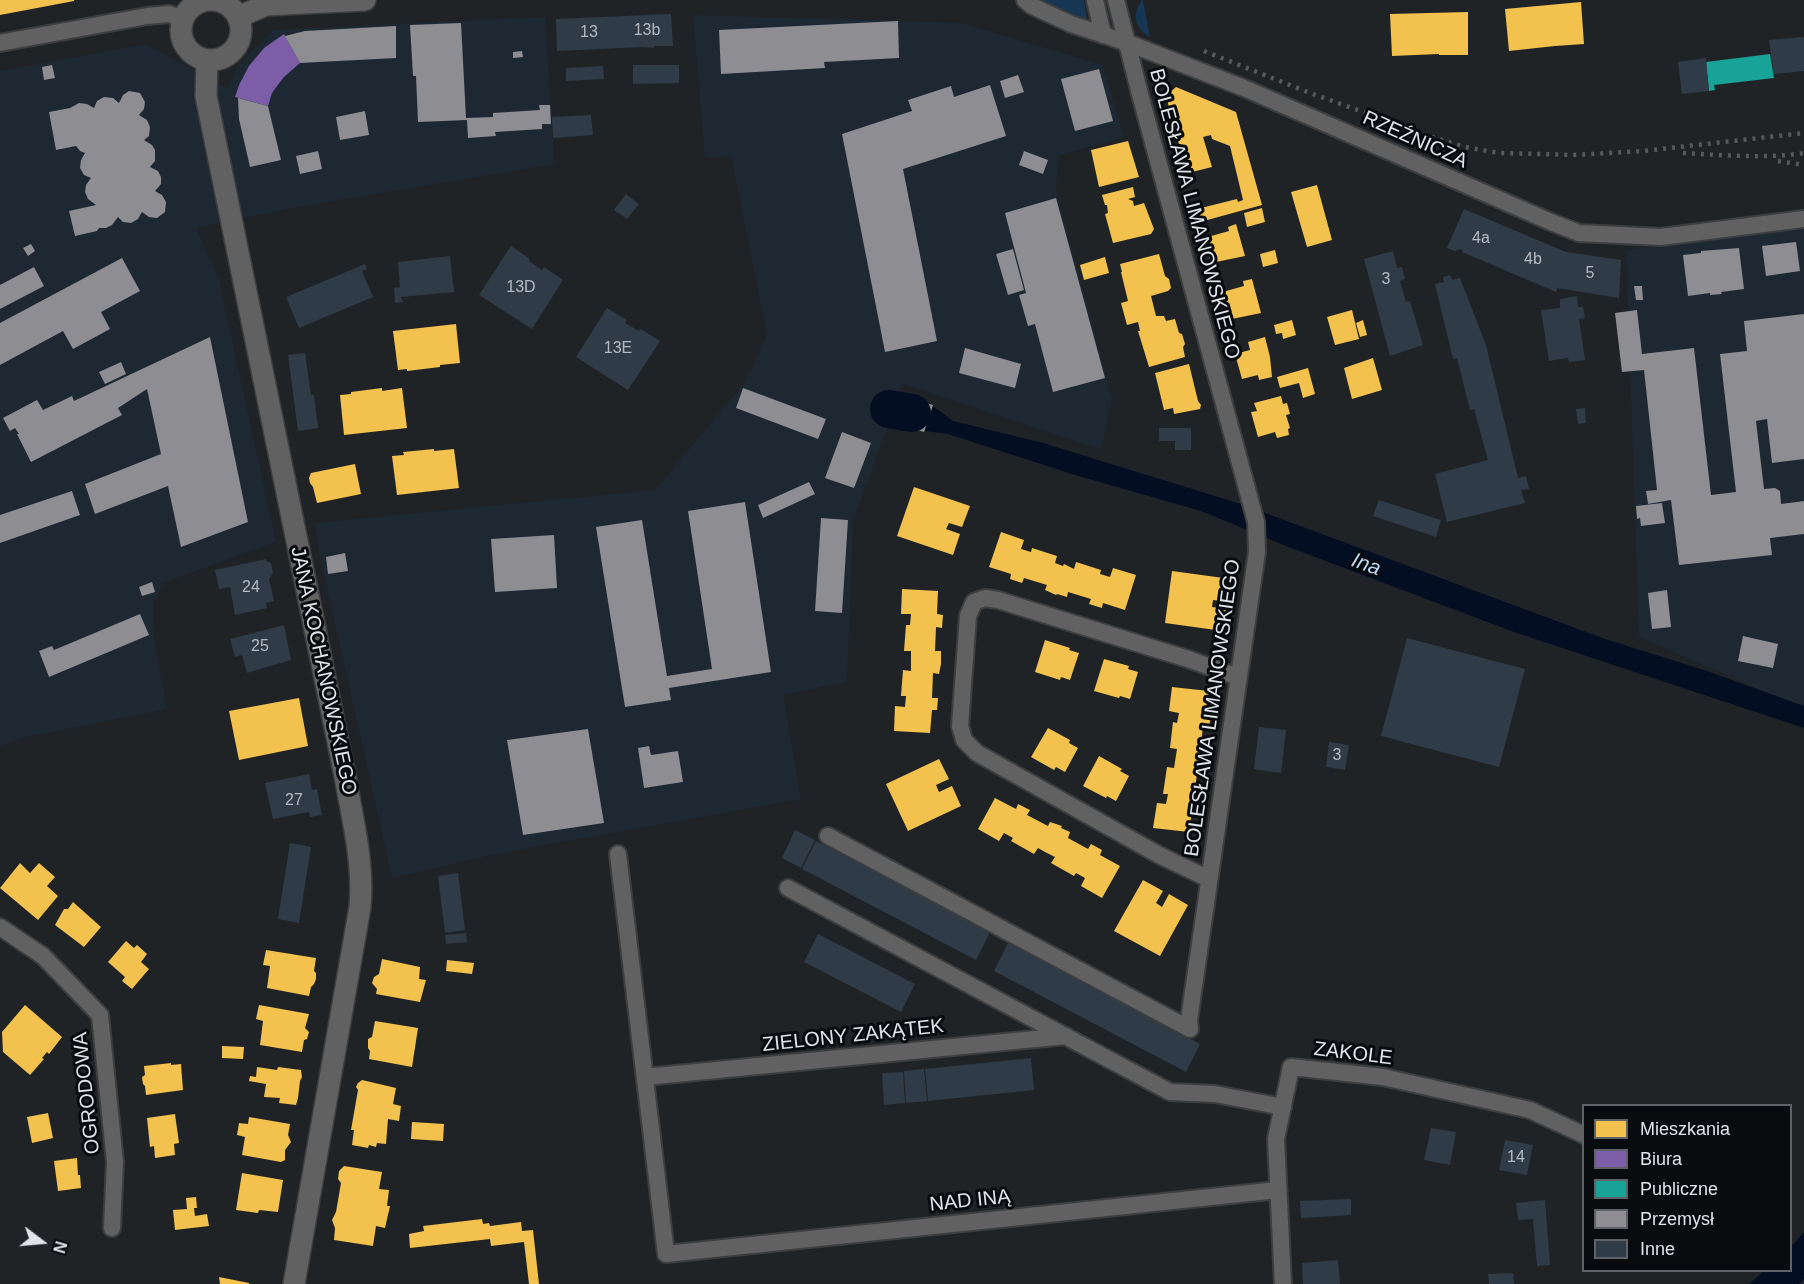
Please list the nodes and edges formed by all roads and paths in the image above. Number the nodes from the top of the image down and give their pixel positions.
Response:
1 (365, 0) edge
2 (1025, 0) edge
3 (1095, 0) edge
4 (1116, 0) edge
5 (238, 17) junction
6 (184, 19) junction
7 (1103, 35) junction
8 (0, 43) edge
9 (1128, 43) junction
10 (207, 60) junction
11 (1804, 219) edge
12 (1238, 677) junction
13 (828, 836) dead end
14 (618, 854) dead end
15 (1209, 879) junction
16 (788, 888) dead end
17 (0, 927) edge
18 (1066, 1036) junction
19 (645, 1077) junction
20 (1283, 1107) junction
21 (1582, 1134) edge
22 (1278, 1190) junction
23 (112, 1228) dead end
24 (294, 1284) edge
25 (1283, 1284) edge

1 - 5 street
2 - 7 street, RZEŹNICZA
3 - 7 street
4 - 9 street, BOLESŁAWA LIMANOWSKIEGO
5 - 6 street
5 - 10 street
6 - 8 street
6 - 10 street
7 - 9 street, RZEŹNICZA
9 - 11 street, RZEŹNICZA
9 - 12 street, BOLESŁAWA LIMANOWSKIEGO
10 - 24 street, JANA KOCHANOWSKIEGO
12 - 15 street, BOLESŁAWA LIMANOWSKIEGO
12 - 15 street
13 - 15 street, BOLESŁAWA LIMANOWSKIEGO
14 - 19 street
16 - 18 street
17 - 23 street, OGRODOWA
18 - 19 street, ZIELONY ZAKĄTEK
18 - 20 street
19 - 22 street, NAD INĄ
20 - 21 street, ZAKOLE
20 - 22 street, ZAKOLE
22 - 25 street, ZAKOLE

